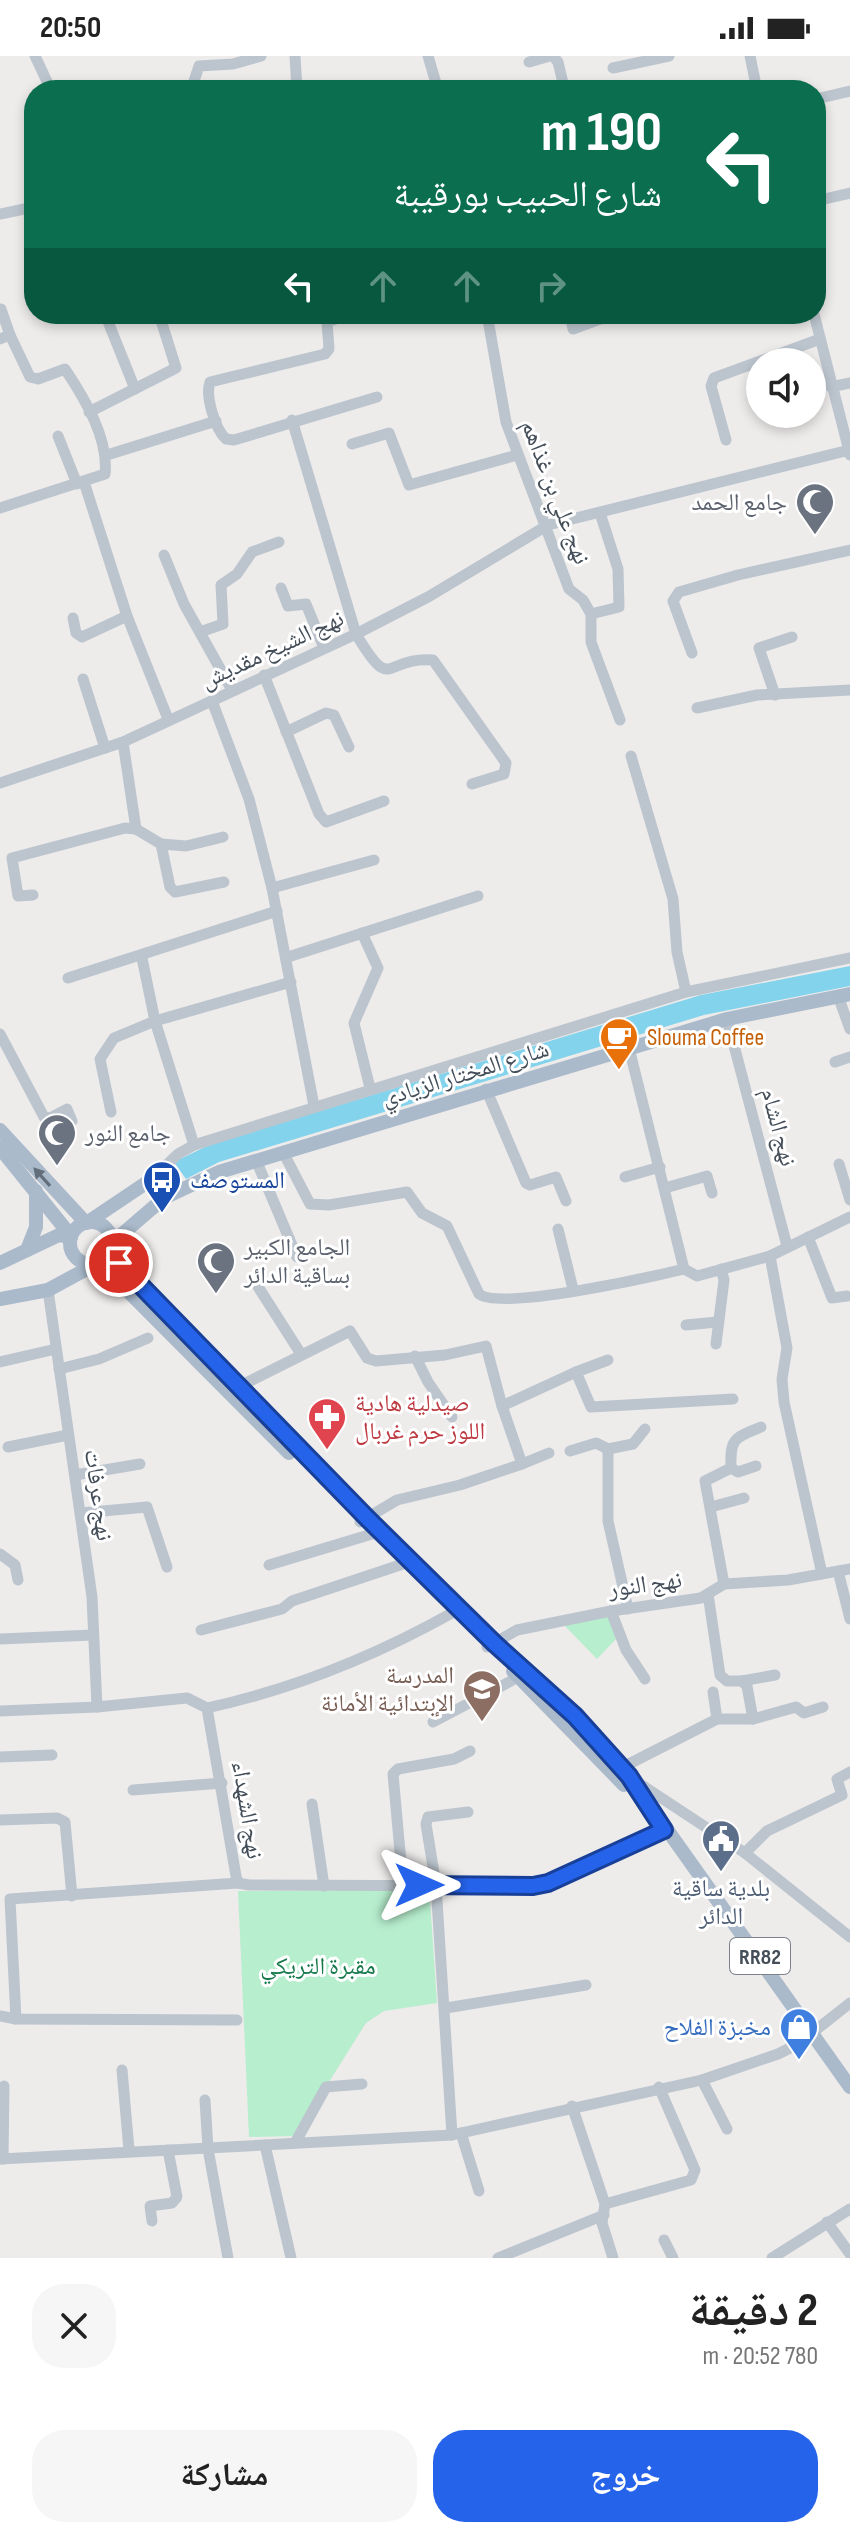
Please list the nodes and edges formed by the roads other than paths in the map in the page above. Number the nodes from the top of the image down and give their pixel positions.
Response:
1 (35, 56) edge
2 (261, 56) edge
3 (295, 56) edge
4 (428, 56) edge
5 (552, 56) edge
6 (669, 56) edge
7 (750, 56) edge
8 (529, 62) dead end
9 (613, 68) dead end
10 (46, 80) edge
11 (194, 80) edge
12 (296, 80) edge
13 (435, 80) edge
14 (562, 80) edge
15 (755, 80) edge
16 (850, 91) edge
17 (826, 97) edge
18 (850, 193) edge
19 (826, 199) edge
20 (24, 209) edge
21 (0, 214) edge
22 (1, 309) edge
23 (109, 324) edge
24 (162, 324) edge
25 (327, 324) edge
26 (489, 324) edge
27 (816, 324) edge
28 (5, 337) edge
29 (820, 339) junction
30 (850, 383) edge
31 (831, 387) junction
32 (135, 389) junction
33 (377, 397) dead end
34 (89, 412) junction
35 (292, 420) junction
36 (216, 421) junction
37 (58, 436) dead end
38 (726, 440) dead end
39 (352, 444) dead end
40 (849, 452) edge
41 (107, 455) junction
42 (517, 455) junction
43 (81, 483) junction
44 (0, 508) edge
45 (600, 513) junction
46 (548, 525) junction
47 (279, 542) dead end
48 (850, 550) edge
49 (164, 555) dead end
50 (281, 588) dead end
51 (591, 614) junction
52 (127, 616) junction
53 (73, 618) dead end
54 (200, 632) junction
55 (356, 634) junction
56 (792, 637) dead end
57 (324, 648) junction
58 (692, 653) dead end
59 (264, 675) junction
60 (83, 679) dead end
61 (232, 690) junction
62 (850, 690) edge
63 (775, 695) junction
64 (212, 701) junction
65 (697, 708) dead end
66 (168, 719) junction
67 (620, 720) dead end
68 (286, 732) junction
69 (123, 742) junction
70 (349, 747) dead end
71 (105, 748) junction
72 (631, 756) dead end
73 (0, 783) edge
74 (472, 784) dead end
75 (384, 801) dead end
76 (136, 829) junction
77 (223, 837) dead end
78 (161, 844) junction
79 (374, 860) dead end
80 (224, 882) dead end
81 (272, 888) junction
82 (33, 895) dead end
83 (478, 896) dead end
84 (277, 911) junction
85 (362, 933) junction
86 (288, 957) junction
87 (142, 958) junction
88 (850, 958) edge
89 (68, 978) dead end
90 (291, 982) junction
91 (686, 992) junction
92 (844, 995) edge
93 (727, 1019) junction
94 (155, 1021) junction
95 (850, 1029) edge
96 (0, 1034) edge
97 (629, 1048) junction
98 (850, 1057) edge
99 (835, 1062) dead end
100 (370, 1088) junction
101 (486, 1089) junction
102 (314, 1106) junction
103 (111, 1112) dead end
104 (72, 1121) dead end
105 (0, 1130) edge
106 (194, 1145) junction
107 (0, 1148) edge
108 (283, 1152) junction
109 (256, 1160) junction
110 (839, 1164) dead end
111 (660, 1167) junction
112 (625, 1177) dead end
113 (152, 1179) junction
114 (665, 1188) junction
115 (36, 1190) junction
116 (712, 1193) dead end
117 (164, 1198) junction
118 (850, 1200) edge
119 (566, 1201) dead end
120 (850, 1217) edge
121 (87, 1222) junction
122 (558, 1229) dead end
123 (71, 1236) junction
124 (808, 1237) junction
125 (112, 1244) junction
126 (787, 1246) junction
127 (27, 1250) junction
128 (770, 1256) junction
129 (297, 1257) dead end
130 (0, 1263) edge
131 (97, 1264) junction
132 (684, 1269) junction
133 (721, 1269) junction
134 (255, 1282) dead end
135 (573, 1289) junction
136 (48, 1290) junction
137 (847, 1296) dead end
138 (0, 1299) edge
139 (717, 1322) junction
140 (686, 1325) dead end
141 (148, 1338) dead end
142 (716, 1344) dead end
143 (56, 1349) junction
144 (301, 1354) junction
145 (415, 1356) junction
146 (608, 1360) dead end
147 (0, 1362) edge
148 (59, 1369) junction
149 (576, 1372) junction
150 (233, 1390) junction
151 (733, 1399) dead end
152 (502, 1406) junction
153 (452, 1417) dead end
154 (761, 1427) dead end
155 (645, 1429) dead end
156 (68, 1435) junction
157 (8, 1447) dead end
158 (608, 1449) junction
159 (570, 1451) dead end
160 (549, 1453) dead end
161 (140, 1464) dead end
162 (522, 1464) junction
163 (756, 1466) dead end
164 (731, 1468) junction
165 (75, 1475) junction
166 (744, 1498) dead end
167 (711, 1507) junction
168 (81, 1513) junction
169 (364, 1520) junction
170 (372, 1534) junction
171 (0, 1554) edge
172 (403, 1564) junction
173 (269, 1565) dead end
174 (167, 1567) dead end
175 (844, 1570) edge
176 (822, 1574) junction
177 (18, 1580) dead end
178 (724, 1584) junction
179 (708, 1594) junction
180 (628, 1609) junction
181 (611, 1611) junction
182 (452, 1613) junction
183 (850, 1619) edge
184 (201, 1630) dead end
185 (93, 1635) junction
186 (0, 1639) edge
187 (491, 1645) junction
188 (516, 1675) junction
189 (775, 1675) dead end
190 (645, 1679) dead end
191 (742, 1681) junction
192 (713, 1692) dead end
193 (97, 1707) junction
194 (823, 1707) dead end
195 (207, 1708) junction
196 (0, 1711) edge
197 (717, 1719) junction
198 (753, 1719) junction
199 (433, 1722) dead end
200 (470, 1751) dead end
201 (52, 1755) dead end
202 (0, 1757) edge
203 (850, 1772) edge
204 (627, 1780) junction
205 (222, 1783) junction
206 (133, 1790) dead end
207 (312, 1804) dead end
208 (468, 1812) dead end
209 (0, 1820) edge
210 (664, 1830) junction
211 (745, 1853) junction
212 (238, 1883) junction
213 (403, 1885) junction
214 (436, 1885) junction
215 (324, 1886) junction
216 (72, 1896) junction
217 (5, 1900) edge
218 (850, 1937) edge
219 (586, 1985) dead end
220 (850, 2003) edge
221 (446, 2008) junction
222 (0, 2016) edge
223 (16, 2019) junction
224 (237, 2020) dead end
225 (813, 2035) junction
226 (122, 2070) dead end
227 (702, 2080) junction
228 (362, 2084) dead end
229 (4, 2086) dead end
230 (659, 2087) junction
231 (850, 2087) edge
232 (205, 2100) dead end
233 (572, 2106) junction
234 (727, 2129) dead end
235 (457, 2134) junction
236 (295, 2143) junction
237 (265, 2145) junction
238 (208, 2149) junction
239 (129, 2150) junction
240 (168, 2150) junction
241 (2, 2159) edge
242 (479, 2191) dead end
243 (850, 2202) edge
244 (850, 2209) edge
245 (604, 2210) junction
246 (830, 2220) junction
247 (152, 2221) dead end
248 (664, 2240) dead end
249 (850, 2254) edge
250 (228, 2258) edge
251 (291, 2258) edge
252 (498, 2258) edge
253 (613, 2258) edge
254 (673, 2258) edge
255 (772, 2258) edge

1 - 10 street
2 - 11 street
3 - 12 street
4 - 13 street
5 - 8 street
5 - 14 street
6 - 9 street
7 - 15 street
16 - 17 street
18 - 19 street
20 - 21 street
22 - 28 street
23 - 32 street
24 - 32 street
25 - 36 street
26 - 42 street, نهج علي بن غذاهم
27 - 29 street
28 - 34 street
29 - 31 street
29 - 38 street
30 - 31 street
31 - 40 street
32 - 34 street
33 - 35 street
34 - 41 street
35 - 36 street
35 - 55 street
36 - 41 street
37 - 43 street
39 - 42 street
40 - 45 street, نهج الشيخ مقديش
41 - 43 street
42 - 46 street, نهج علي بن غذاهم
43 - 44 street
43 - 52 street
45 - 46 street, نهج الشيخ مقديش
45 - 51 street
46 - 51 street, نهج علي بن غذاهم
46 - 55 street, نهج الشيخ مقديش
47 - 54 street
48 - 58 street
49 - 54 street
50 - 57 street
51 - 67 street
52 - 53 street
52 - 66 street
54 - 61 street
55 - 57 street, نهج الشيخ مقديش
55 - 74 street
56 - 63 street
57 - 59 street, نهج الشيخ مقديش
59 - 61 street, نهج الشيخ مقديش
59 - 68 street
60 - 71 street
61 - 64 street, نهج الشيخ مقديش
62 - 63 street
63 - 65 street
64 - 66 street, نهج الشيخ مقديش
64 - 81 street
66 - 69 street, نهج الشيخ مقديش
68 - 70 street
68 - 75 street
69 - 71 street, نهج الشيخ مقديش
69 - 76 street
71 - 73 street, نهج الشيخ مقديش
72 - 91 street
76 - 78 street
76 - 82 street
77 - 78 street
78 - 80 street
79 - 81 street
81 - 84 street
83 - 85 street
84 - 86 street
84 - 87 street
85 - 86 street
85 - 100 street
86 - 90 street
87 - 89 street
87 - 94 street
88 - 91 street
90 - 94 street
90 - 102 street
91 - 100 street
92 - 93 main road, شارع المختار الزيادي
92 - 95 street
93 - 97 main road, شارع المختار الزيادي
93 - 126 street, نهج الشام
94 - 103 street
94 - 106 street
96 - 104 street
97 - 101 main road, شارع المختار الزيادي
97 - 111 street
98 - 99 street
100 - 102 street
101 - 108 main road, شارع المختار الزيادي
101 - 119 street
102 - 106 street
121 -> 105 main road, RR82
106 - 113 street
107 - 115 main road, RR82
108 - 109 main road, شارع المختار الزيادي
108 - 135 street
109 - 117 main road, شارع المختار الزيادي
109 - 129 street
110 - 118 street
111 - 112 street
111 - 114 street
113 - 117 main road
113 - 121 main road
114 - 116 street
114 - 132 street
115 - 123 main road, RR82
115 - 127 main road
117 - 125 main road, شارع المختار الزيادي
120 - 124 street
121 - 123 main road
121 - 125 main road, RR82
122 - 135 street
123 - 127 main road
123 - 131 main road, RR82
124 - 126 street
124 - 137 street
125 - 131 main road
125 - 150 main road, RR82
126 - 128 street
127 - 130 main road
128 - 133 street
128 - 176 street
131 - 136 main road
131 - 150 main road, RR82
132 - 133 street
132 - 135 street
133 - 139 street
134 - 144 street
136 - 138 main road
136 - 143 street, نهج عرفات
139 - 140 street
139 - 142 street
141 - 148 street
143 - 147 street
143 - 148 street, نهج عرفات
144 - 145 street
144 - 150 street
145 - 152 street
145 - 153 street
146 - 149 street
148 - 156 street, نهج عرفات
149 - 151 street
149 - 152 street
150 - 169 main road, RR82
152 - 162 street
154 - 164 street
155 - 158 street
156 - 157 street
156 - 165 street, نهج عرفات
158 - 159 street
158 - 180 street
160 - 162 street
161 - 165 street
162 - 169 street
163 - 164 street
164 - 167 street
165 - 168 street, نهج عرفات
166 - 167 street
167 - 178 street
168 - 174 street
168 - 185 street, نهج عرفات
169 - 170 main road, RR82
169 - 187 main road, RR82
170 - 172 main road, RR82
170 - 173 street
171 - 177 street
172 - 182 main road, RR82
172 - 184 street
175 - 176 street, نهج النور
175 - 183 street
176 - 178 street, نهج النور
178 - 179 street, نهج النور
179 - 180 street, نهج النور
179 - 191 street
180 - 181 street, نهج النور
181 - 187 street, نهج النور
181 - 190 street
182 - 187 main road, RR82
182 - 195 street
185 - 186 street
185 - 193 street, نهج عرفات
187 - 188 main road, RR82
187 - 204 main road, RR82
188 - 199 street
188 - 204 main road, RR82
189 - 191 street
191 - 198 street
192 - 197 street
193 - 195 street
193 - 196 street
194 - 198 street
195 - 205 street, نهج الشهداء
197 - 198 street
197 - 204 street
200 - 213 street
201 - 202 street
203 - 211 street
204 - 210 main road, RR82
204 - 211 street
205 - 206 street
205 - 212 street, نهج الشهداء
207 - 215 street
208 - 214 street
209 - 216 street
210 - 214 street, نهج الشهداء
210 - 225 main road, RR82
211 - 218 street
212 - 215 street, نهج الشهداء
212 - 216 street
213 - 214 street, نهج الشهداء
213 - 215 street, نهج الشهداء
214 - 221 street
216 - 217 street
217 - 223 street
219 - 221 street
220 - 225 street
221 - 235 street
222 - 223 street
223 - 224 street
225 - 227 street
225 - 231 main road, RR82
226 - 239 street
227 - 230 street
227 - 234 street
228 - 236 street
229 - 241 street
230 - 233 street
230 - 245 street
232 - 238 street
233 - 235 street
233 - 245 street
235 - 236 street
235 - 242 street
236 - 237 street
237 - 238 street
237 - 251 street
238 - 240 street
238 - 250 street
239 - 240 street
239 - 241 street
240 - 247 street
243 - 246 street
244 - 246 street
245 - 252 street
245 - 253 street
246 - 249 street
246 - 255 street
248 - 254 street

